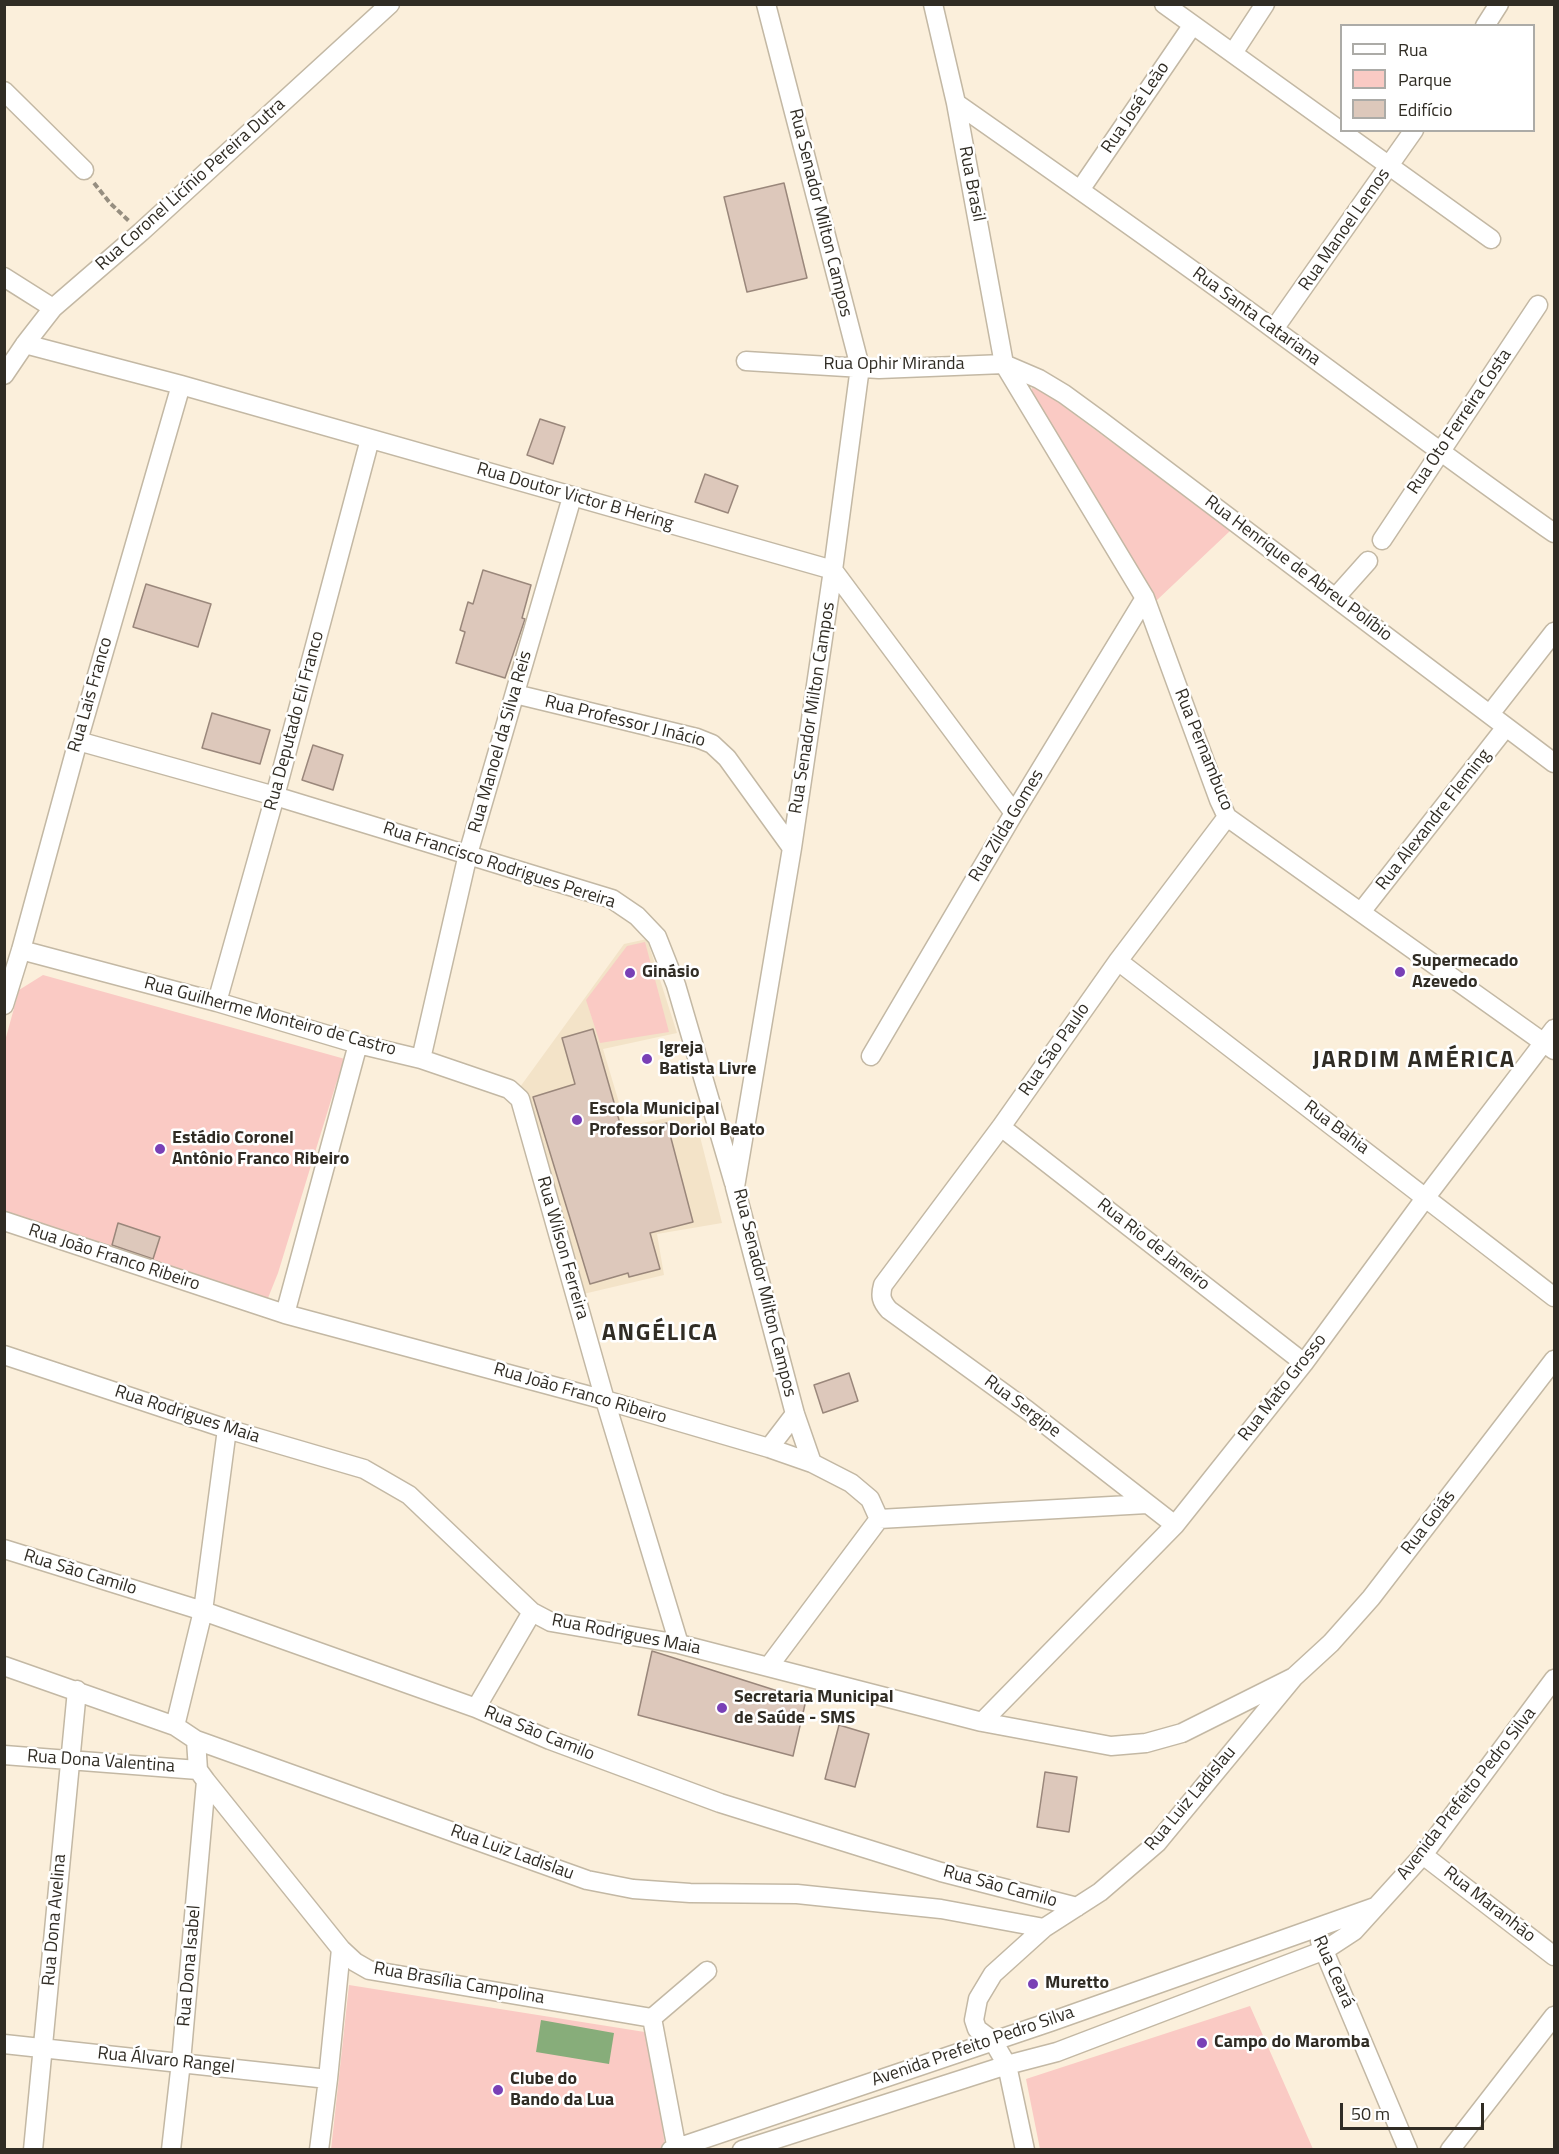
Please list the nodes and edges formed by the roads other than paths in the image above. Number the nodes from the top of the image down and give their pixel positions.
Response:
1 (766, 4) edge
2 (933, 4) edge
3 (1164, 4) edge
4 (1265, 4) edge
5 (1499, 4) edge
6 (382, 7) edge
7 (1486, 24) edge
8 (1192, 26) junction
9 (1233, 54) junction
10 (4, 91) edge
11 (956, 103) junction
12 (1340, 132) edge
13 (1341, 132) edge
14 (1413, 132) edge
15 (1389, 167) junction
16 (84, 170) road end
17 (1080, 190) junction
18 (1491, 238) dead end
19 (4, 277) edge
20 (1538, 305) dead end
21 (54, 308) junction
22 (1274, 329) junction
23 (25, 344) junction
24 (746, 361) dead end
25 (1005, 364) junction
26 (860, 368) junction
27 (4, 375) edge
28 (1039, 379) joint
29 (181, 385) junction
30 (370, 439) junction
31 (1441, 453) junction
32 (572, 497) junction
33 (1554, 533) edge
34 (1382, 540) dead end
35 (1368, 561) dead end
36 (833, 570) junction
37 (1145, 598) junction
38 (1335, 598) junction
39 (1554, 632) edge
40 (515, 694) junction
41 (1490, 714) junction
42 (1506, 727) junction
43 (78, 741) junction
44 (1554, 763) edge
45 (275, 796) junction
46 (1014, 813) junction
47 (1227, 817) junction
48 (792, 848) junction
49 (468, 854) junction
50 (1362, 912) junction
51 (14, 960) edge
52 (1118, 961) junction
53 (217, 1002) junction
54 (4, 1005) edge
55 (1551, 1040) edge
56 (358, 1044) junction
57 (871, 1056) dead end
58 (421, 1059) junction
59 (516, 1094) joint
60 (1001, 1127) junction
61 (735, 1187) junction
62 (1426, 1197) junction
63 (4, 1221) edge
64 (883, 1285) joint
65 (1554, 1297) edge
66 (285, 1314) junction
67 (4, 1355) edge
68 (1554, 1360) edge
69 (1304, 1363) junction
70 (605, 1400) junction
71 (795, 1414) junction
72 (227, 1429) junction
73 (769, 1448) junction
74 (812, 1464) junction
75 (1147, 1504) junction
76 (879, 1519) junction
77 (1175, 1525) junction
78 (4, 1549) edge
79 (203, 1611) junction
80 (532, 1612) junction
81 (680, 1644) junction
82 (4, 1666) edge
83 (769, 1666) junction
84 (1294, 1677) junction
85 (1554, 1679) edge
86 (77, 1690) junction
87 (476, 1708) junction
88 (982, 1722) junction
89 (175, 1726) junction
90 (196, 1740) junction
91 (4, 1755) edge
92 (69, 1760) junction
93 (202, 1776) junction
94 (1424, 1855) junction
95 (1377, 1906) junction
96 (1077, 1907) junction
97 (1044, 1928) junction
98 (1314, 1928) junction
99 (341, 1949) junction
100 (1325, 1950) junction
101 (1554, 1956) edge
102 (707, 1971) dead end
103 (1554, 2016) edge
104 (652, 2018) junction
105 (993, 2041) junction
106 (4, 2044) edge
107 (43, 2048) junction
108 (182, 2062) junction
109 (1007, 2065) junction
110 (328, 2079) junction
111 (675, 2149) edge
112 (33, 2150) edge
113 (171, 2150) edge
114 (319, 2150) edge
115 (742, 2150) edge
116 (1025, 2150) edge
117 (1408, 2150) edge
118 (1450, 2150) edge

1 - 26 street, Rua Senador Milton Campos
2 - 11 street, Rua Brasil
3 - 8 street
4 - 9 street
5 - 7 street
6 - 21 street, Rua Coronel Licínio Pereira Dutra
8 - 9 street
8 - 17 street, Rua José Leão
9 - 12 street
10 - 16 street
11 - 17 street, Rua Santa Catariana
11 - 25 street, Rua Brasil
13 - 15 street
14 - 15 street, Rua Manoel Lemos
15 - 18 street
15 - 22 street, Rua Manoel Lemos
17 - 22 street, Rua Santa Catariana
19 - 21 street
20 - 31 street, Rua Oto Ferreira Costa
21 - 23 street, Rua Coronel Licínio Pereira Dutra
22 - 31 street, Rua Santa Catariana
23 - 27 street, Rua Coronel Licínio Pereira Dutra
23 - 29 street, Rua Doutor Victor B Hering
24 - 26 street, Rua Ophir Miranda
25 - 26 street, Rua Ophir Miranda
25 - 28 street, Rua Ophir Miranda
25 - 37 street, Rua Pernambuco
26 - 36 street, Rua Senador Milton Campos
28 - 38 street, Rua Henrique de Abreu Políbio
29 - 30 street, Rua Doutor Victor B Hering
29 - 43 street, Rua Lais Franco
30 - 32 street, Rua Doutor Victor B Hering
30 - 45 street, Rua Deputado Eli Franco
31 - 33 street, Rua Santa Catariana
31 - 34 street, Rua Oto Ferreira Costa
32 - 36 street, Rua Doutor Victor B Hering
32 - 40 street, Rua Manoel da Silva Reis
35 - 38 street
36 - 46 street
36 - 48 street, Rua Senador Milton Campos
37 - 46 street, Rua Zilda Gomes
37 - 47 street, Rua Pernambuco
38 - 41 street, Rua Henrique de Abreu Políbio
39 - 41 street
40 - 48 street, Rua Professor J Inácio
40 - 49 street, Rua Manoel da Silva Reis
41 - 42 street, Rua Henrique de Abreu Políbio
42 - 44 street, Rua Henrique de Abreu Políbio
42 - 50 street, Rua Alexandre Fleming
43 - 45 street, Rua Francisco Rodrigues Pereira
43 - 51 street, Rua Lais Franco
45 - 49 street, Rua Francisco Rodrigues Pereira
45 - 53 street, Rua Deputado Eli Franco
46 - 57 street, Rua Zilda Gomes
47 - 50 street, Rua Pernambuco
47 - 52 street, Rua São Paulo
48 - 61 street, Rua Senador Milton Campos
49 - 58 street, Rua Manoel da Silva Reis
49 - 61 street, Rua Francisco Rodrigues Pereira
50 - 55 street, Rua Pernambuco
51 - 53 street, Rua Guilherme Monteiro de Castro
51 - 54 street, Rua Lais Franco
52 - 60 street, Rua São Paulo
52 - 62 street, Rua Bahia
53 - 56 street, Rua Guilherme Monteiro de Castro
55 - 62 street, Rua Mato Grosso
56 - 58 street, Rua Guilherme Monteiro de Castro
56 - 66 street
58 - 59 street, Rua Guilherme Monteiro de Castro
59 - 70 street, Rua Wilson Ferreira
60 - 64 street, Rua São Paulo
60 - 69 street, Rua Rio de Janeiro
61 - 71 street, Rua Senador Milton Campos
62 - 65 street, Rua Bahia
62 - 69 street, Rua Mato Grosso
63 - 66 street, Rua João Franco Ribeiro
64 - 75 street, Rua Sergipe
66 - 70 street, Rua João Franco Ribeiro
67 - 72 street, Rua Rodrigues Maia
68 - 84 street, Rua Goiás
69 - 77 street, Rua Mato Grosso
70 - 73 street, Rua João Franco Ribeiro
70 - 81 street, Rua Wilson Ferreira
71 - 73 street, Rua Senador Milton Campos
71 - 74 street, Rua Senador Milton Campos
72 - 79 street
72 - 80 street, Rua Rodrigues Maia
73 - 74 street, Rua João Franco Ribeiro
74 - 76 street, Rua João Franco Ribeiro
75 - 76 street
75 - 77 street, Rua Sergipe
76 - 83 street
77 - 88 street, Rua Mato Grosso
78 - 79 street, Rua São Camilo
79 - 87 street, Rua São Camilo
79 - 89 street
80 - 81 street, Rua Rodrigues Maia
80 - 87 street
81 - 83 street, Rua Rodrigues Maia
82 - 86 street, Rua Luiz Ladislau
83 - 88 street, Rua Rodrigues Maia
84 - 88 street, Rua Rodrigues Maia
84 - 96 street, Rua Luiz Ladislau
85 - 94 street, Avenida Prefeito Pedro Silva
86 - 89 street, Rua Luiz Ladislau
86 - 92 street, Rua Dona Avelina
87 - 96 street, Rua São Camilo
89 - 90 street, Rua Luiz Ladislau
90 - 93 street, Rua Dona Isabel
90 - 97 street, Rua Luiz Ladislau
91 - 92 street, Rua Dona Valentina
92 - 93 street, Rua Dona Valentina
92 - 107 street, Rua Dona Avelina
93 - 99 street, Rua Brasília Campolina
93 - 108 street, Rua Dona Isabel
94 - 95 street, Avenida Prefeito Pedro Silva
94 - 101 street, Rua Maranhão
95 - 98 street, Avenida Prefeito Pedro Silva
95 - 100 street, Avenida Prefeito Pedro Silva
96 - 97 street, Rua Luiz Ladislau
97 - 105 street, Rua Luiz Ladislau
98 - 100 street, Rua Ceará
98 - 105 street, Avenida Prefeito Pedro Silva
99 - 104 street, Rua Brasília Campolina
99 - 110 street
100 - 109 street, Avenida Prefeito Pedro Silva
100 - 117 street, Rua Ceará
102 - 104 street
103 - 118 street
104 - 111 street
105 - 109 street
105 - 111 street, Avenida Prefeito Pedro Silva
106 - 107 street, Rua Álvaro Rangel
107 - 108 street, Rua Álvaro Rangel
107 - 112 street, Rua Dona Avelina
108 - 110 street, Rua Álvaro Rangel
108 - 113 street, Rua Dona Isabel
109 - 115 street, Avenida Prefeito Pedro Silva
109 - 116 street
110 - 114 street

